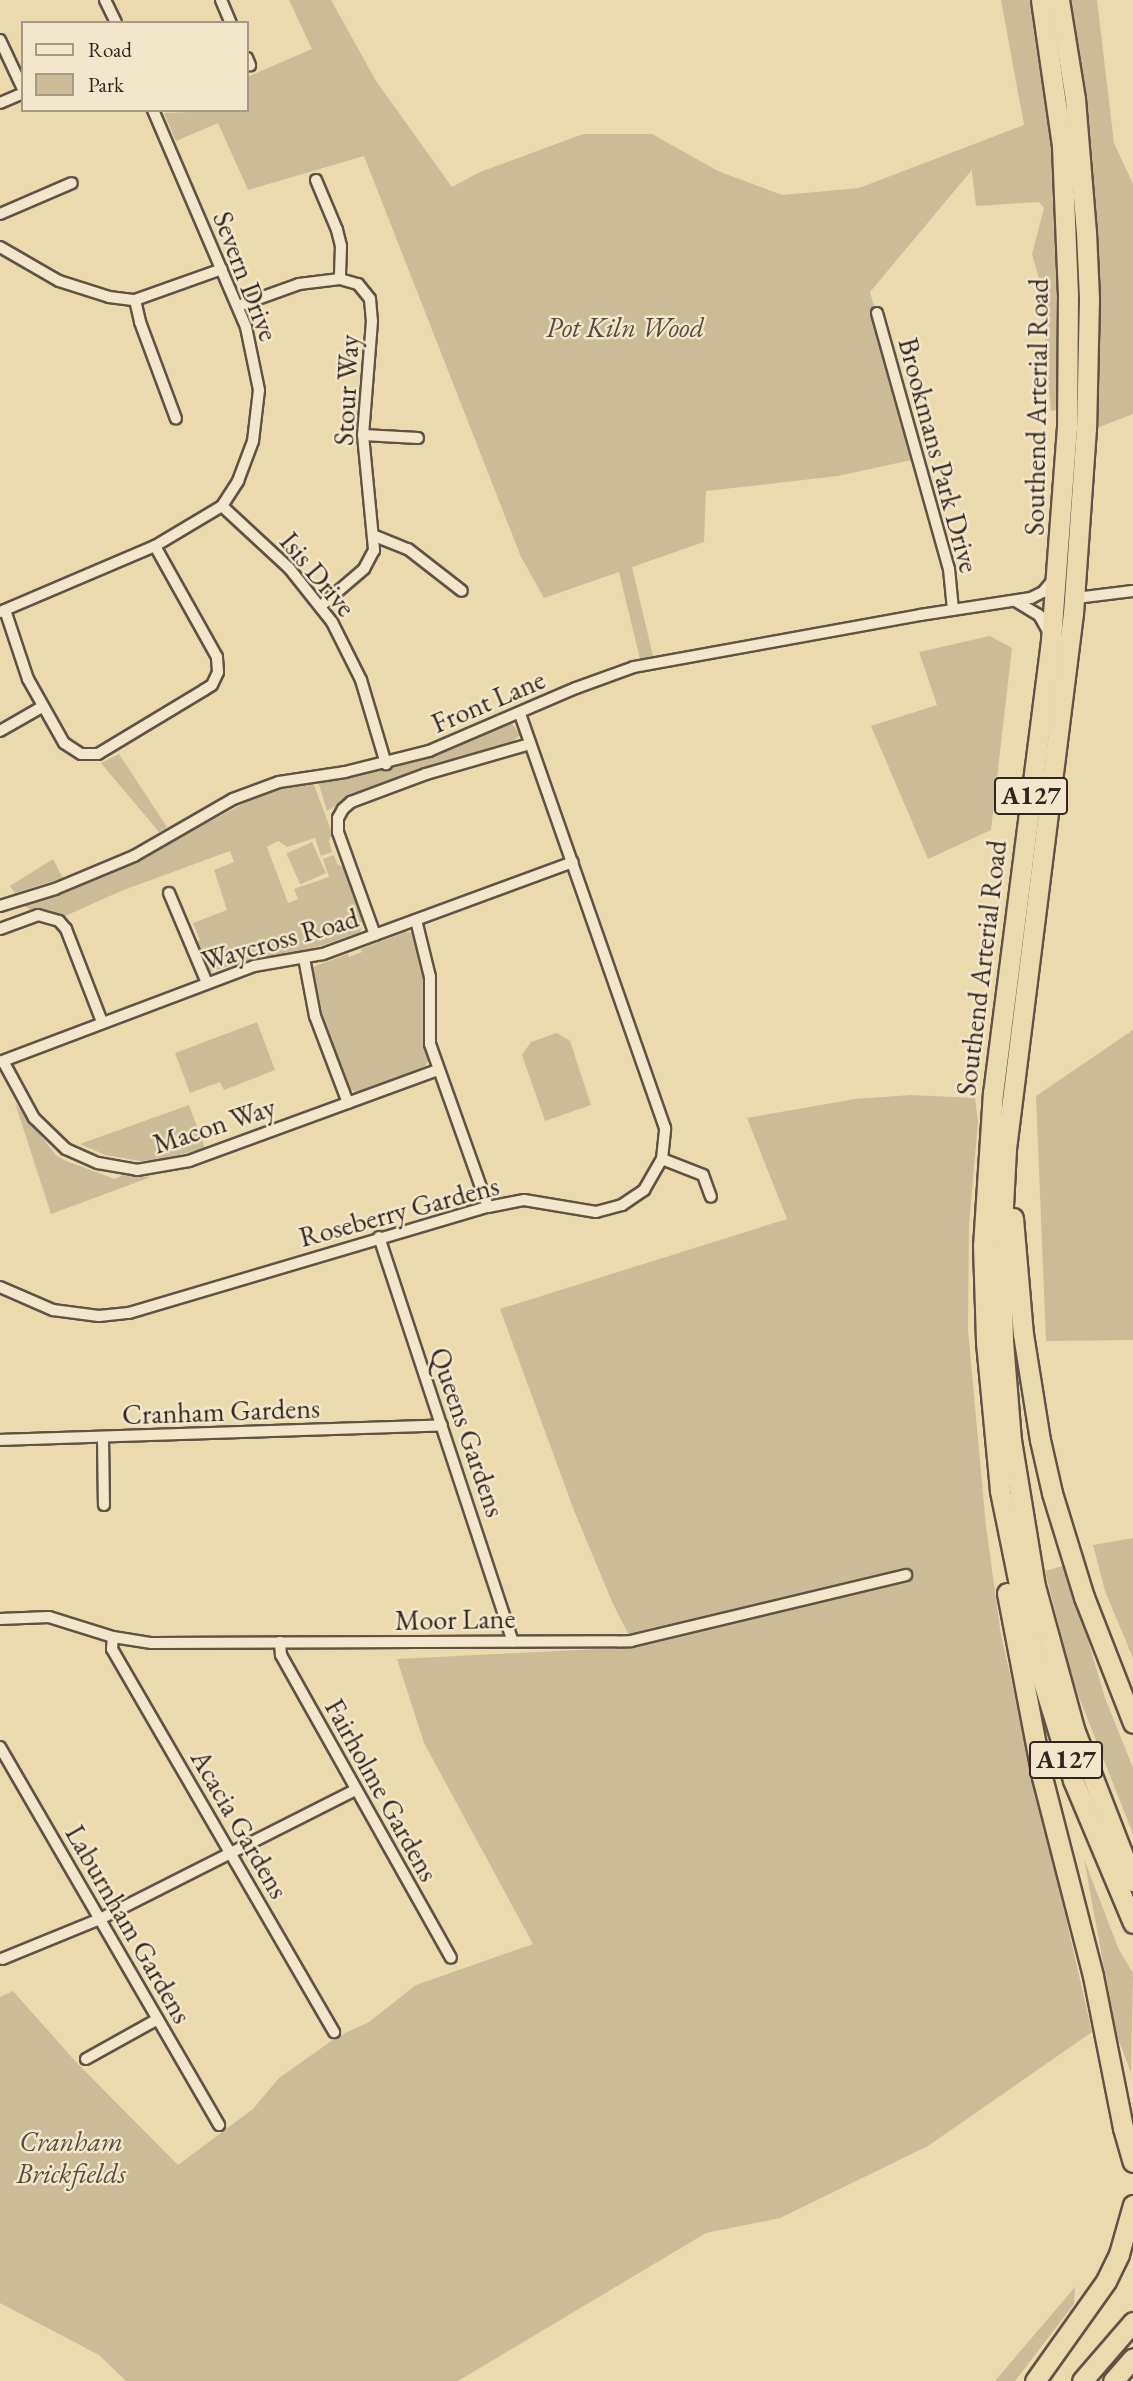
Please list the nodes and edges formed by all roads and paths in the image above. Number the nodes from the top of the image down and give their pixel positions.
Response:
1 (105, 0) edge
2 (221, 0) edge
3 (1041, 0) edge
4 (1059, 0) edge
5 (115, 21) edge
6 (230, 21) edge
7 (0, 40) edge
8 (21, 87) edge
9 (21, 92) edge
10 (0, 103) edge
11 (154, 112) edge
12 (316, 180) dead end
13 (72, 183) dead end
14 (0, 214) edge
15 (0, 247) edge
16 (222, 269) junction
17 (340, 279) junction
18 (135, 300) junction
19 (238, 306) junction
20 (877, 313) dead end
21 (176, 419) dead end
22 (363, 435) junction
23 (418, 438) dead end
24 (222, 506) junction
25 (375, 536) junction
26 (155, 546) junction
27 (1059, 558) junction
28 (462, 591) dead end
29 (1133, 591) edge
30 (1075, 595) junction
31 (1014, 601) junction
32 (321, 605) junction
33 (953, 610) junction
34 (2, 611) edge
35 (1051, 641) junction
36 (42, 707) junction
37 (520, 713) junction
38 (0, 731) edge
39 (530, 744) junction
40 (386, 764) junction
41 (573, 862) junction
42 (169, 893) dead end
43 (0, 906) edge
44 (416, 920) junction
45 (0, 929) edge
46 (374, 935) junction
47 (304, 958) junction
48 (207, 983) junction
49 (102, 1022) junction
50 (2, 1061) edge
51 (437, 1070) junction
52 (1012, 1094) junction
53 (348, 1103) junction
54 (662, 1159) junction
55 (711, 1197) dead end
56 (488, 1207) junction
57 (379, 1237) junction
58 (983, 1245) junction
59 (0, 1287) edge
60 (442, 1425) junction
61 (103, 1437) junction
62 (0, 1440) edge
63 (104, 1505) dead end
64 (906, 1575) dead end
65 (0, 1619) edge
66 (113, 1637) junction
67 (513, 1641) junction
68 (280, 1642) junction
69 (1133, 1723) edge
70 (0, 1747) edge
71 (355, 1790) junction
72 (232, 1853) junction
73 (1133, 1881) edge
74 (100, 1919) junction
75 (1133, 1923) edge
76 (451, 1958) dead end
77 (2, 1959) dead end
78 (158, 2018) junction
79 (334, 2032) dead end
80 (86, 2059) dead end
81 (219, 2125) dead end
82 (1133, 2162) edge
83 (1133, 2205) edge
84 (1133, 2322) edge
85 (1133, 2358) edge
86 (1035, 2381) edge
87 (1082, 2381) edge
88 (1113, 2381) edge

1 - 5 street
2 - 6 street
3 - 27 highway, Southend Arterial Road / A127
4 - 30 highway, Southend Arterial Road / A127
7 - 8 street
9 - 10 street
11 - 16 street, Severn Drive
12 - 17 street
13 - 14 street
15 - 18 street
16 - 18 street
16 - 19 street, Severn Drive
17 - 19 street
17 - 22 street, Stour Way
18 - 21 street
19 - 24 street, Severn Drive
20 - 33 street, Brookmans Park Drive
22 - 23 street
22 - 25 street, Stour Way
24 - 26 street, Severn Drive
24 - 32 street, Isis Drive
25 - 28 street
25 - 32 street, Stour Way
26 - 34 street, Severn Drive
26 - 36 street
27 - 31 street, Front Lane
27 - 35 highway, Southend Arterial Road / A127
29 - 30 street
30 - 52 highway, Southend Arterial Road / A127
31 - 33 street, Front Lane
31 - 35 street
32 - 40 street, Isis Drive
33 - 37 street, Front Lane
34 - 36 street
35 - 58 highway, Southend Arterial Road / A127
36 - 38 street
37 - 39 street, Roseberry Gardens
37 - 40 street, Front Lane
39 - 41 street, Roseberry Gardens
39 - 46 street
40 - 43 street, Front Lane
41 - 44 street, Waycross Road
41 - 54 street, Roseberry Gardens
42 - 48 street
44 - 46 street, Waycross Road
44 - 51 street
45 - 49 street
46 - 47 street, Waycross Road
47 - 48 street, Waycross Road
47 - 53 street
48 - 49 street, Waycross Road
49 - 50 street, Waycross Road
50 - 53 street, Macon Way
51 - 53 street, Macon Way
51 - 56 street
52 - 69 highway
52 - 73 highway, Southend Arterial Road / A127
54 - 55 street
54 - 56 street, Roseberry Gardens
56 - 57 street, Roseberry Gardens
57 - 59 street, Roseberry Gardens
57 - 60 street, Queens Gardens
58 - 75 highway, Southend Arterial Road / A127
58 - 82 highway
60 - 61 street, Cranham Gardens
60 - 67 street, Queens Gardens
61 - 62 street, Cranham Gardens
61 - 63 street
64 - 67 street, Moor Lane
65 - 66 street, Moor Lane
66 - 68 street, Moor Lane
66 - 72 street, Acacia Gardens
67 - 68 street, Moor Lane
68 - 71 street, Fairholme Gardens
70 - 74 street, Laburnham Gardens
71 - 72 street
71 - 76 street, Fairholme Gardens
72 - 74 street
72 - 79 street, Acacia Gardens
74 - 77 street
74 - 78 street, Laburnham Gardens
78 - 80 street
78 - 81 street, Laburnham Gardens
83 - 86 highway
84 - 87 highway
85 - 88 highway

